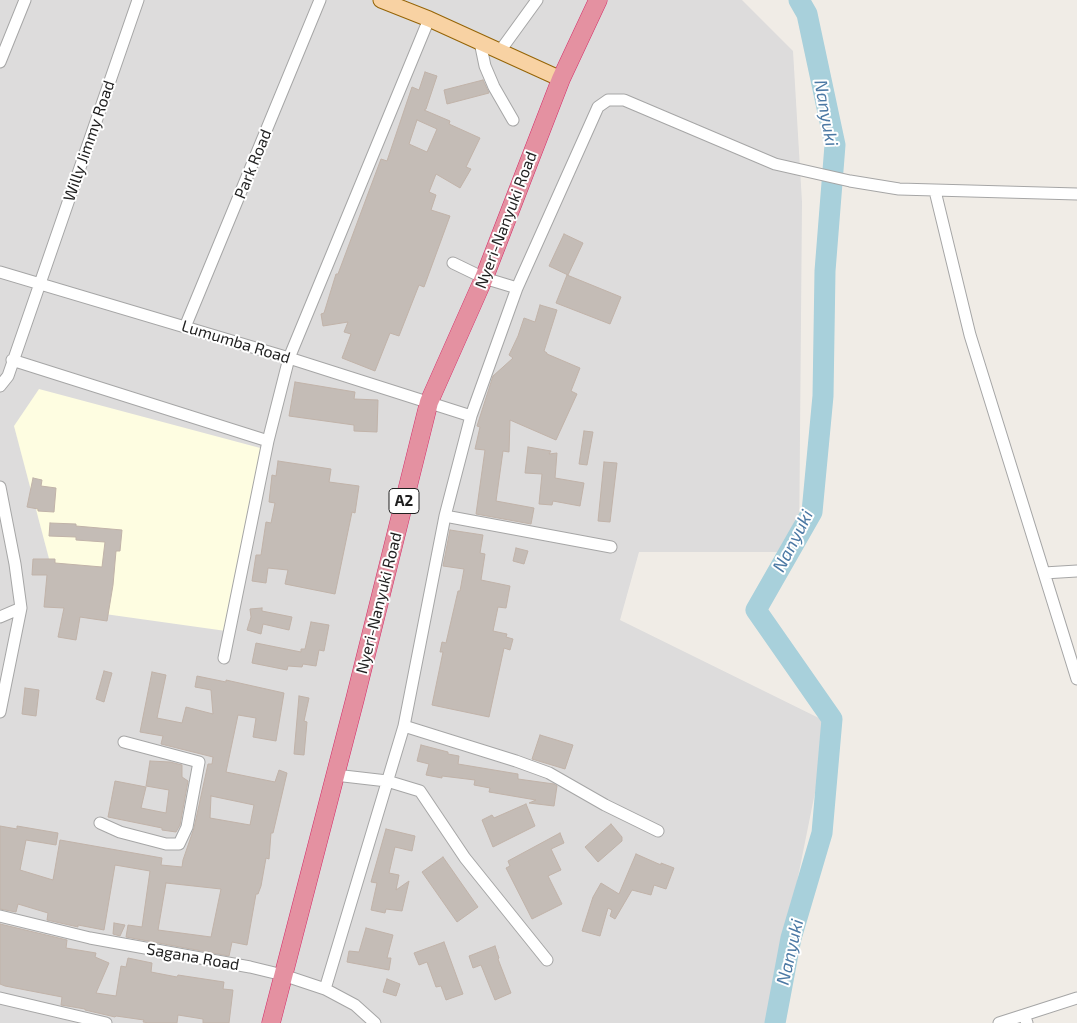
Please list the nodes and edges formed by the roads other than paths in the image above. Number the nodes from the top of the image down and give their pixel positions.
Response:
1 (26, 0) edge
2 (138, 0) edge
3 (320, 0) edge
4 (381, 0) edge
5 (537, 0) edge
6 (598, 0) edge
7 (429, 19) junction
8 (480, 42) junction
9 (500, 51) junction
10 (0, 62) edge
11 (560, 79) junction
12 (513, 120) dead end
13 (935, 191) junction
14 (1077, 194) edge
15 (453, 263) dead end
16 (0, 272) edge
17 (484, 278) junction
18 (40, 283) junction
19 (517, 288) junction
20 (185, 327) junction
21 (289, 358) junction
22 (12, 360) junction
23 (0, 386) edge
24 (429, 402) junction
25 (471, 416) junction
26 (268, 442) junction
27 (0, 487) edge
28 (445, 516) junction
29 (4, 529) edge
30 (611, 547) dead end
31 (1077, 571) edge
32 (1044, 573) junction
33 (21, 608) junction
34 (0, 616) edge
35 (224, 658) dead end
36 (1077, 679) edge
37 (0, 712) edge
38 (404, 726) junction
39 (124, 742) dead end
40 (335, 775) junction
41 (387, 781) junction
42 (100, 824) dead end
43 (658, 831) dead end
44 (0, 916) edge
45 (547, 960) dead end
46 (282, 975) junction
47 (325, 989) junction
48 (0, 998) edge
49 (1077, 998) edge
50 (1025, 1019) edge
51 (102, 1023) edge
52 (271, 1023) edge
53 (375, 1023) edge
54 (999, 1023) edge

1 - 10 street
2 - 18 street, Willy Jimmy Road
3 - 20 street, Park Road
4 - 7 main road
5 - 9 street
6 - 11 highway, Nyeri-Nanyuki Road / A2
7 - 8 main road
7 - 21 street
8 - 9 main road
8 - 12 street
9 - 11 main road
11 - 17 highway, Nyeri-Nanyuki Road / A2
13 - 14 street
13 - 19 street
13 - 32 street
15 - 17 street
16 - 18 street, Lumumba Road
17 - 19 street
17 - 24 highway, Nyeri-Nanyuki Road / A2
18 - 20 street, Lumumba Road
18 - 22 street, Willy Jimmy Road
19 - 25 street
20 - 21 street, Lumumba Road
21 - 24 street, Lumumba Road
21 - 26 street
22 - 23 street, Willy Jimmy Road
22 - 26 street
24 - 25 street, Lumumba Road
24 - 40 highway, Nyeri-Nanyuki Road / A2
25 - 28 street
26 - 35 street
27 - 29 street
28 - 30 street
28 - 38 street
29 - 33 street
31 - 32 street
32 - 36 street
33 - 34 street
33 - 37 street
38 - 41 street
38 - 43 street
39 - 42 street
40 - 41 street
40 - 46 highway, Nyeri-Nanyuki Road / A2
41 - 45 street
41 - 47 street
44 - 46 street, Sagana Road
46 - 47 street, Sagana Road
46 - 52 highway, Nyeri-Nanyuki Road / A2
47 - 53 street, Sagana Road
48 - 51 street
49 - 50 street
50 - 54 street

